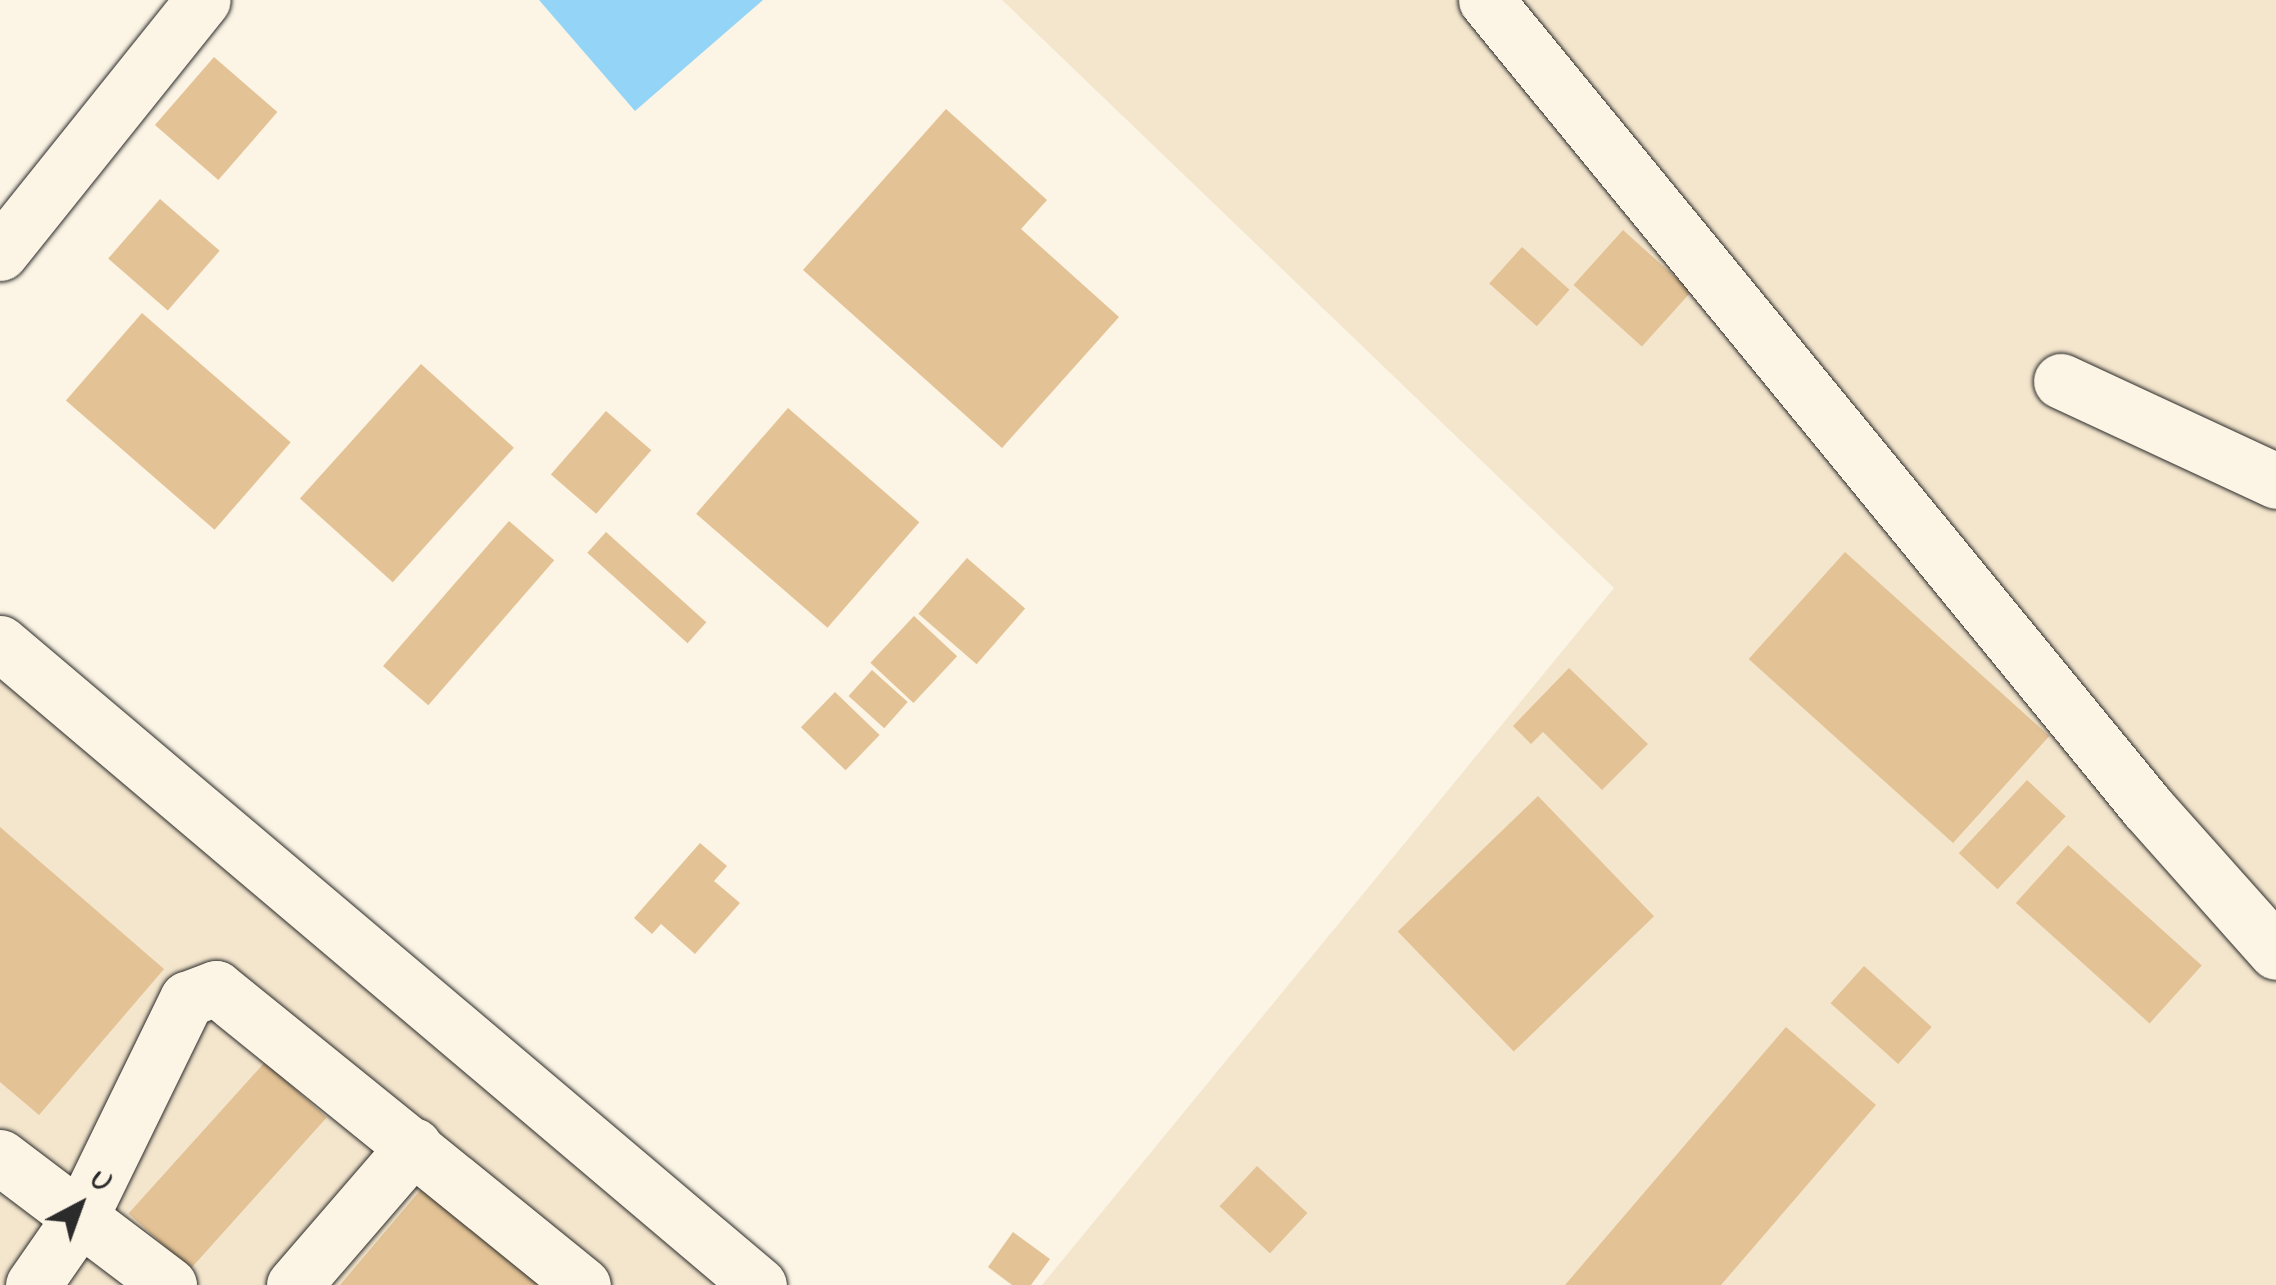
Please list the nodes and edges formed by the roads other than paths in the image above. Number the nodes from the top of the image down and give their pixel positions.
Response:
1 (203, 0) edge
2 (1486, 0) edge
3 (0, 253) edge
4 (2060, 381) dead end
5 (2276, 481) edge
6 (0, 643) edge
7 (2276, 952) edge
8 (414, 1146) junction
9 (0, 1156) edge
10 (81, 1216) junction
11 (33, 1285) edge
12 (168, 1285) edge
13 (294, 1285) edge
14 (582, 1285) edge
15 (759, 1285) edge

1 - 3 lane
2 - 7 lane
4 - 5 lane
6 - 15 lane
8 - 10 lane
8 - 13 lane
8 - 14 lane
9 - 10 lane
10 - 11 lane
10 - 12 lane

